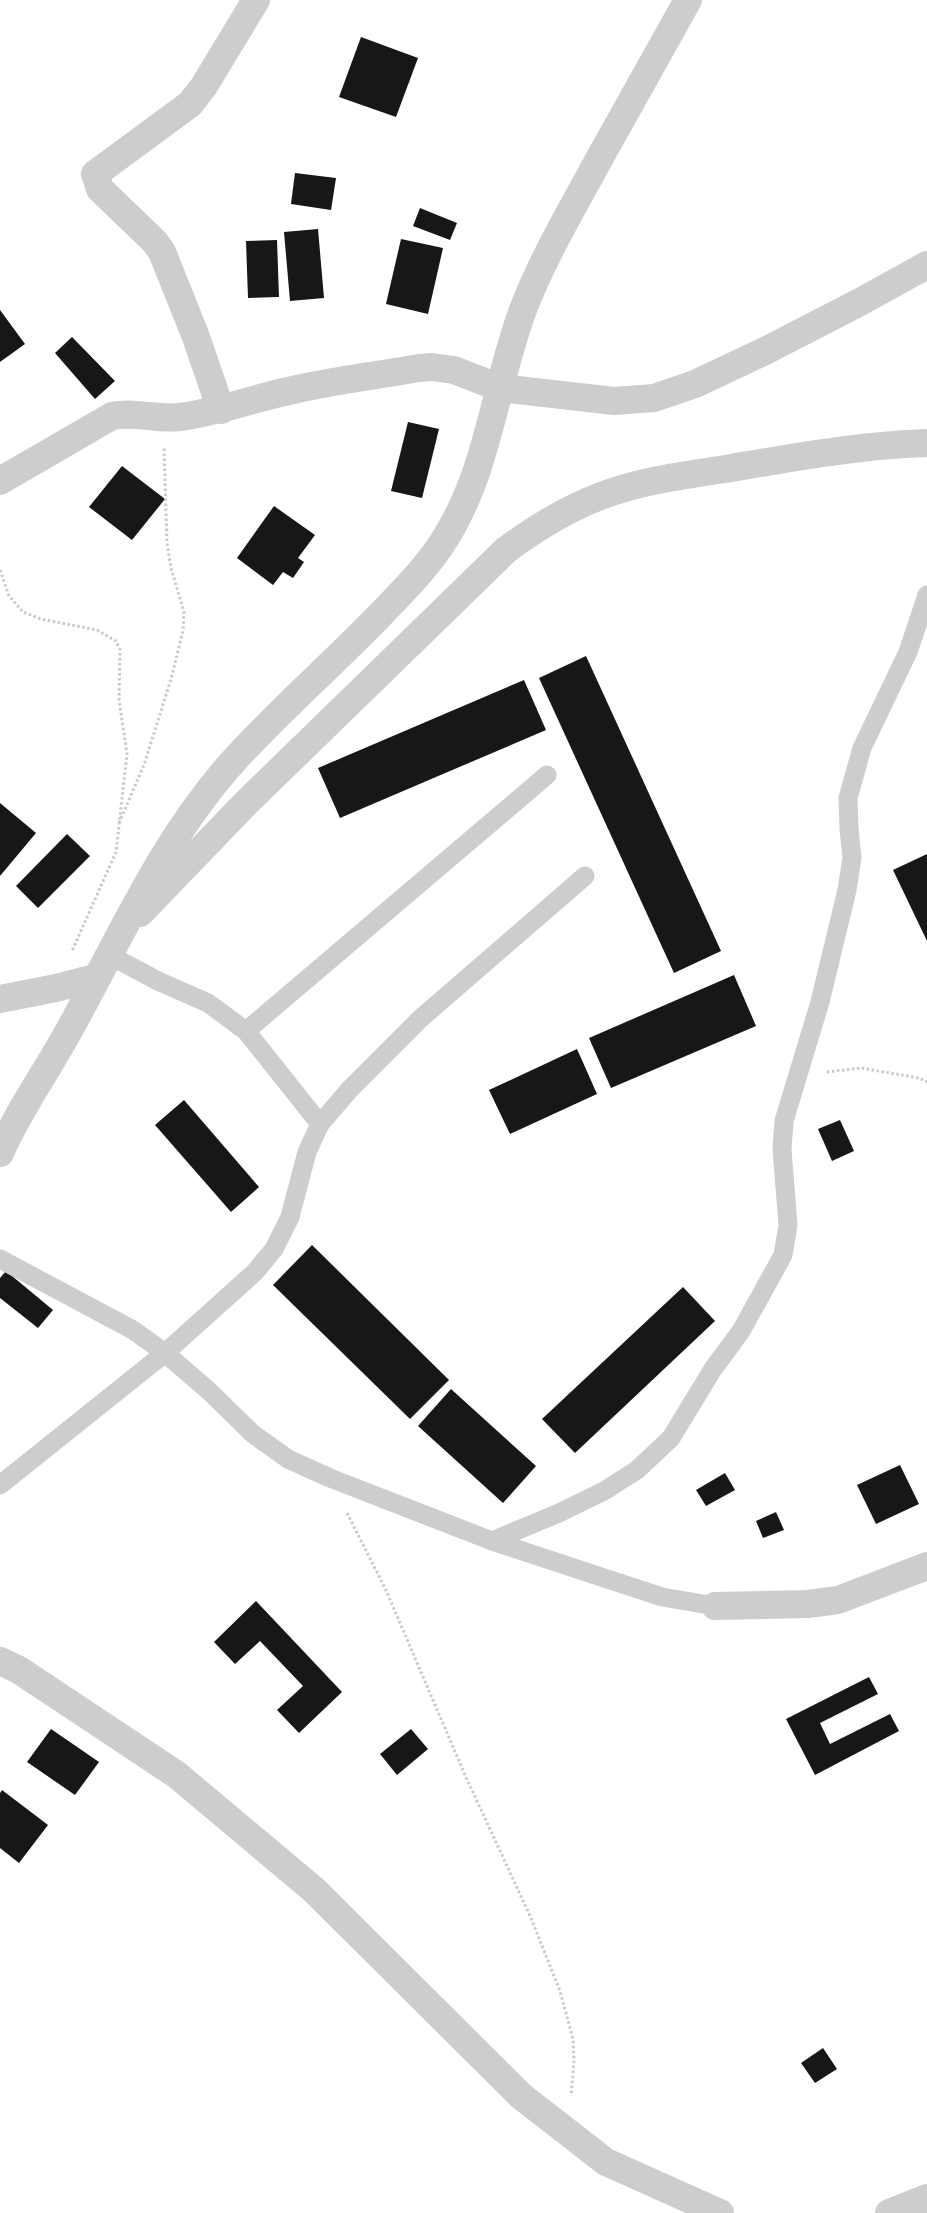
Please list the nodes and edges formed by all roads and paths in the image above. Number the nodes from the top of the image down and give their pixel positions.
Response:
1 (256, 0) edge
2 (688, 0) edge
3 (927, 265) edge
4 (500, 388) junction
5 (221, 410) junction
6 (156, 418) junction
7 (927, 443) edge
8 (0, 481) edge
9 (0, 570) edge
10 (927, 595) edge
11 (547, 775) dead end
12 (117, 827) junction
13 (585, 876) dead end
14 (122, 932) junction
15 (103, 966) junction
16 (56, 988) junction
17 (0, 999) edge
18 (246, 1031) junction
19 (797, 1076) junction
20 (927, 1082) edge
21 (320, 1124) junction
22 (0, 1153) edge
23 (0, 1259) edge
24 (166, 1353) junction
25 (330, 1478) junction
26 (0, 1485) edge
27 (492, 1541) junction
28 (927, 1566) edge
29 (715, 1606) joint
30 (0, 1661) edge
31 (566, 2130) junction
32 (927, 2198) edge
33 (720, 2213) edge
34 (889, 2213) edge

1 - 5 street
2 - 4 street
3 - 4 street
4 - 5 street
4 - 14 street
5 - 6 street
6 - 8 street
6 - 12 path
7 - 14 street
9 - 12 path
10 - 19 lane
11 - 18 lane
12 - 16 path
13 - 21 lane
14 - 15 street
15 - 16 street
15 - 18 lane
15 - 22 street
16 - 17 street
18 - 21 lane
19 - 20 path
19 - 27 lane
21 - 24 lane
23 - 24 lane
24 - 25 lane
24 - 26 lane
25 - 27 lane
25 - 31 path
27 - 29 lane
28 - 29 street
30 - 31 street
31 - 33 street
32 - 34 street

